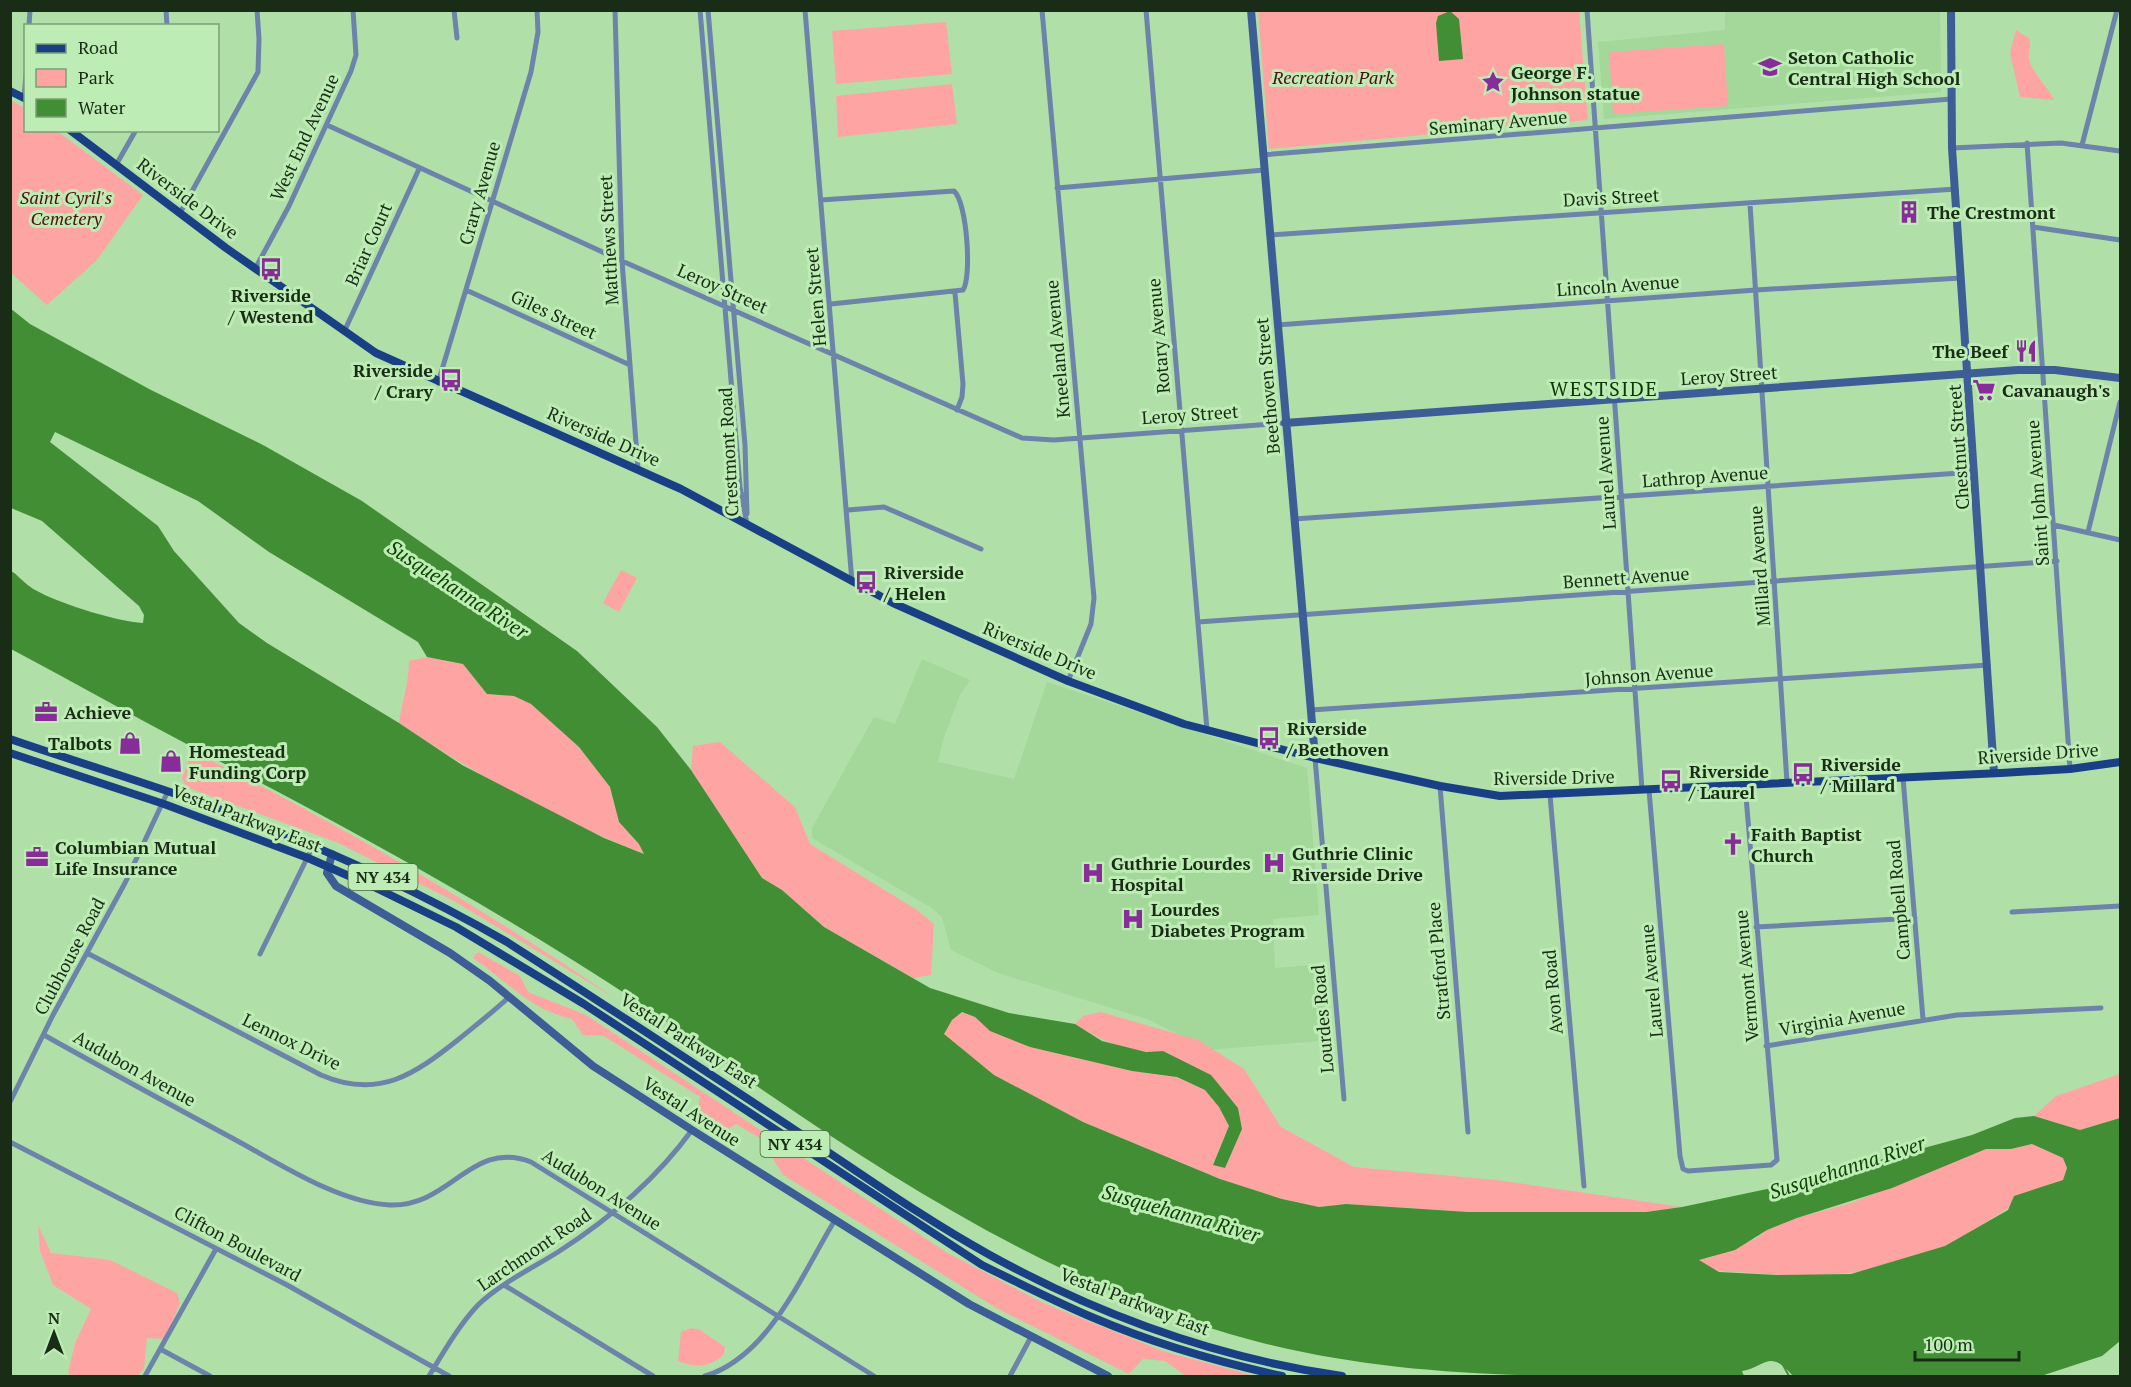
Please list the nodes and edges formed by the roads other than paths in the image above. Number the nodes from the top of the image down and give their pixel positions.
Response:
1 (257, 10) edge
2 (353, 10) edge
3 (454, 10) edge
4 (537, 10) edge
5 (615, 10) edge
6 (700, 10) edge
7 (708, 10) edge
8 (805, 10) edge
9 (1042, 10) edge
10 (1146, 10) edge
11 (1251, 10) edge
12 (1587, 10) edge
13 (1951, 10) edge
14 (2118, 10) edge
15 (457, 38) dead end
16 (715, 88) junction
17 (706, 89) junction
18 (10, 91) edge
19 (24, 98) edge
20 (1951, 99) junction
21 (327, 125) junction
22 (1597, 129) junction
23 (73, 132) edge
24 (135, 132) edge
25 (2027, 143) junction
26 (2082, 146) junction
27 (1952, 148) junction
28 (2121, 151) edge
29 (1262, 155) junction
30 (116, 165) junction
31 (419, 169) junction
32 (1263, 170) junction
33 (1160, 180) junction
34 (1057, 188) junction
35 (1956, 189) junction
36 (492, 201) junction
37 (821, 201) junction
38 (1750, 204) junction
39 (1603, 212) junction
40 (180, 213) junction
41 (2033, 227) junction
42 (1269, 235) junction
43 (2121, 240) edge
44 (622, 261) junction
45 (255, 269) junction
46 (1961, 278) junction
47 (466, 290) junction
48 (1756, 290) junction
49 (955, 293) junction
50 (1608, 301) junction
51 (831, 304) junction
52 (725, 305) junction
53 (733, 309) junction
54 (1277, 325) junction
55 (344, 332) junction
56 (835, 354) junction
57 (630, 365) junction
58 (2043, 370) junction
59 (1968, 374) junction
60 (2121, 378) edge
61 (438, 383) junction
62 (1762, 388) junction
63 (1615, 399) junction
64 (2121, 402) edge
65 (957, 410) junction
66 (735, 418) junction
67 (743, 418) junction
68 (1285, 423) junction
69 (1181, 430) junction
70 (1080, 438) junction
71 (638, 469) junction
72 (1975, 472) junction
73 (1769, 486) junction
74 (1621, 496) junction
75 (848, 510) junction
76 (1294, 519) junction
77 (747, 525) junction
78 (2054, 525) junction
79 (2088, 532) junction
80 (2121, 540) edge
81 (981, 549) dead end
82 (2057, 561) junction
83 (1982, 567) junction
84 (1775, 581) junction
85 (852, 582) junction
86 (1627, 592) junction
87 (1302, 613) junction
88 (1198, 622) junction
89 (1988, 665) junction
90 (1781, 680) junction
91 (1068, 681) junction
92 (1634, 689) junction
93 (1311, 710) junction
94 (1207, 730) junction
95 (10, 739) edge
96 (10, 753) edge
97 (1315, 758) junction
98 (2121, 762) edge
99 (2070, 769) junction
100 (1994, 773) junction
101 (1903, 778) junction
102 (1787, 783) junction
103 (1745, 785) junction
104 (1440, 786) junction
105 (1646, 790) junction
106 (168, 791) junction
107 (1550, 795) junction
108 (164, 804) junction
109 (313, 846) junction
110 (332, 854) junction
111 (308, 858) junction
112 (328, 866) junction
113 (2121, 906) edge
114 (2012, 912) dead end
115 (1915, 918) junction
116 (1756, 927) junction
117 (87, 953) junction
118 (260, 954) dead end
119 (509, 997) junction
120 (2101, 1008) dead end
121 (1923, 1019) junction
122 (44, 1035) junction
123 (1766, 1046) junction
124 (1344, 1099) dead end
125 (10, 1102) edge
126 (692, 1130) junction
127 (1468, 1132) dead end
128 (10, 1142) edge
129 (1775, 1163) joint
130 (1584, 1186) dead end
131 (613, 1212) junction
132 (835, 1220) junction
133 (216, 1249) junction
134 (504, 1285) junction
135 (777, 1317) junction
136 (1031, 1337) junction
137 (162, 1350) junction
138 (434, 1368) junction
139 (145, 1377) edge
140 (210, 1377) edge
141 (429, 1377) edge
142 (449, 1377) edge
143 (653, 1377) edge
144 (705, 1377) edge
145 (874, 1377) edge
146 (1010, 1377) edge
147 (1108, 1377) edge
148 (1282, 1377) edge
149 (1342, 1377) edge

1 - 40 street
2 - 21 street, West End Avenue
3 - 15 street
4 - 36 street, Crary Avenue
5 - 44 street, Matthews Street
6 - 17 street, Crestmont Road
7 - 16 street, Crestmont Road
8 - 37 street, Helen Street
9 - 34 street, Kneeland Avenue
10 - 33 street, Rotary Avenue
11 - 29 street, Beethoven Street
12 - 22 street, Laurel Avenue
13 - 20 street, Chestnut Street
14 - 26 street
16 - 17 street
16 - 53 street, Crestmont Road
17 - 52 street, Crestmont Road
18 - 19 main road
20 - 22 street, Seminary Avenue
20 - 27 street, Chestnut Street
21 - 31 street, Leroy Street
21 - 45 street, West End Avenue
22 - 29 street, Seminary Avenue
22 - 39 street, Laurel Avenue
23 - 30 main road, Riverside Drive
24 - 30 street
25 - 26 street
25 - 27 street
25 - 41 street, Saint John Avenue
26 - 28 street
27 - 35 street, Chestnut Street
29 - 32 street, Beethoven Street
30 - 40 main road, Riverside Drive
31 - 36 street, Leroy Street
31 - 55 street, Briar Court
32 - 33 street
32 - 42 street, Beethoven Street
33 - 34 street
33 - 69 street, Rotary Avenue
34 - 70 street, Kneeland Avenue
35 - 38 street, Davis Street
35 - 46 street, Chestnut Street
36 - 44 street, Leroy Street
36 - 47 street, Crary Avenue
37 - 49 street
37 - 51 street, Helen Street
38 - 39 street, Davis Street
38 - 48 street, Millard Avenue
39 - 42 street, Davis Street
39 - 50 street, Laurel Avenue
40 - 45 main road, Riverside Drive
41 - 43 street
41 - 58 street, Saint John Avenue
42 - 54 street, Beethoven Street
44 - 52 street, Leroy Street
44 - 57 street, Matthews Street
45 - 55 main road, Riverside Drive
46 - 48 street, Lincoln Avenue
46 - 59 street, Chestnut Street
47 - 57 street, Giles Street
47 - 61 street, Crary Avenue
48 - 50 street, Lincoln Avenue
48 - 62 street, Millard Avenue
49 - 51 street
49 - 65 street
50 - 54 street, Lincoln Avenue
50 - 63 street, Laurel Avenue
51 - 56 street, Helen Street
52 - 53 street, Leroy Street
52 - 66 street, Crestmont Road
53 - 56 street, Leroy Street
53 - 67 street, Crestmont Road
54 - 68 street, Beethoven Street
55 - 61 main road, Riverside Drive
56 - 65 street, Leroy Street
56 - 75 street, Helen Street
57 - 71 street, Matthews Street
58 - 59 street, Leroy Street
58 - 60 street, Leroy Street
58 - 78 street, Saint John Avenue
59 - 62 street, Leroy Street
59 - 72 street, Chestnut Street
61 - 71 main road, Riverside Drive
62 - 63 street, Leroy Street
62 - 73 street, Millard Avenue
63 - 68 street, Leroy Street
63 - 74 street, Laurel Avenue
64 - 79 street
65 - 70 street, Leroy Street
66 - 67 street
66 - 77 street, Crestmont Road
67 - 77 street, Crestmont Road
68 - 69 street, Leroy Street
68 - 76 street, Beethoven Street
69 - 70 street, Leroy Street
69 - 88 street, Rotary Avenue
70 - 91 street, Kneeland Avenue
71 - 77 main road, Riverside Drive
72 - 73 street, Lathrop Avenue
72 - 83 street, Chestnut Street
73 - 74 street, Lathrop Avenue
73 - 84 street, Millard Avenue
74 - 76 street, Lathrop Avenue
74 - 86 street, Laurel Avenue
75 - 81 street
75 - 85 street, Helen Street
76 - 87 street, Beethoven Street
77 - 85 main road, Riverside Drive
78 - 79 street
78 - 82 street, Saint John Avenue
79 - 80 street
82 - 83 street, Bennett Avenue
82 - 99 street, Saint John Avenue
83 - 84 street, Bennett Avenue
83 - 89 street, Chestnut Street
84 - 86 street, Bennett Avenue
84 - 90 street, Millard Avenue
85 - 91 main road, Riverside Drive
86 - 87 street, Bennett Avenue
86 - 92 street, Laurel Avenue
87 - 88 street, Bennett Avenue
87 - 93 street, Beethoven Street
88 - 94 street, Rotary Avenue
89 - 90 street, Johnson Avenue
89 - 100 street, Chestnut Street
90 - 92 street, Johnson Avenue
90 - 102 street, Millard Avenue
91 - 94 main road, Riverside Drive
92 - 93 street, Johnson Avenue
92 - 105 street, Laurel Avenue
93 - 97 street, Beethoven Street
94 - 97 main road, Riverside Drive
95 - 106 main road, Vestal Parkway East / NY 434
96 - 108 main road, Vestal Parkway East / NY 434
97 - 104 main road, Riverside Drive
97 - 124 street, Lourdes Road
98 - 99 main road, Riverside Drive
99 - 100 main road, Riverside Drive
100 - 101 main road, Riverside Drive
101 - 102 main road, Riverside Drive
101 - 115 street, Campbell Road
102 - 103 main road, Riverside Drive
103 - 105 main road, Riverside Drive
103 - 116 street, Vermont Avenue
104 - 107 main road, Riverside Drive
104 - 127 street, Stratford Place
105 - 107 main road, Riverside Drive
105 - 129 street, Laurel Avenue
106 - 108 street, Clubhouse Road
106 - 109 main road, Vestal Parkway East / NY 434
107 - 130 street, Avon Road
108 - 111 main road, Vestal Parkway East / NY 434
108 - 117 street, Clubhouse Road
109 - 110 main road, Vestal Parkway East / NY 434
109 - 111 street
110 - 112 street
110 - 149 main road, Vestal Parkway East / NY 434
111 - 112 main road, Vestal Parkway East / NY 434
111 - 118 street
112 - 119 street, Vestal Avenue
112 - 148 main road, Vestal Parkway East / NY 434
113 - 114 street
115 - 116 street
115 - 121 street, Campbell Road
116 - 123 street, Vermont Avenue
117 - 119 street, Lennox Drive
117 - 122 street, Clubhouse Road
119 - 126 street, Vestal Avenue
120 - 121 street, Virginia Avenue
121 - 123 street, Virginia Avenue
122 - 125 street, Clubhouse Road
122 - 131 street, Audubon Avenue
123 - 129 street, Vermont Avenue
126 - 131 street, Larchmont Road
126 - 132 street, Vestal Avenue
128 - 133 street, Clifton Boulevard
131 - 134 street, Larchmont Road
131 - 135 street, Audubon Avenue
132 - 135 street
132 - 136 street, Vestal Avenue
133 - 137 street
133 - 138 street, Clifton Boulevard
134 - 138 street, Larchmont Road
134 - 143 street
135 - 144 street
135 - 145 street, Audubon Avenue
136 - 146 street
136 - 147 street, Vestal Avenue
137 - 139 street
137 - 140 street
138 - 141 street, Larchmont Road
138 - 142 street, Clifton Boulevard

